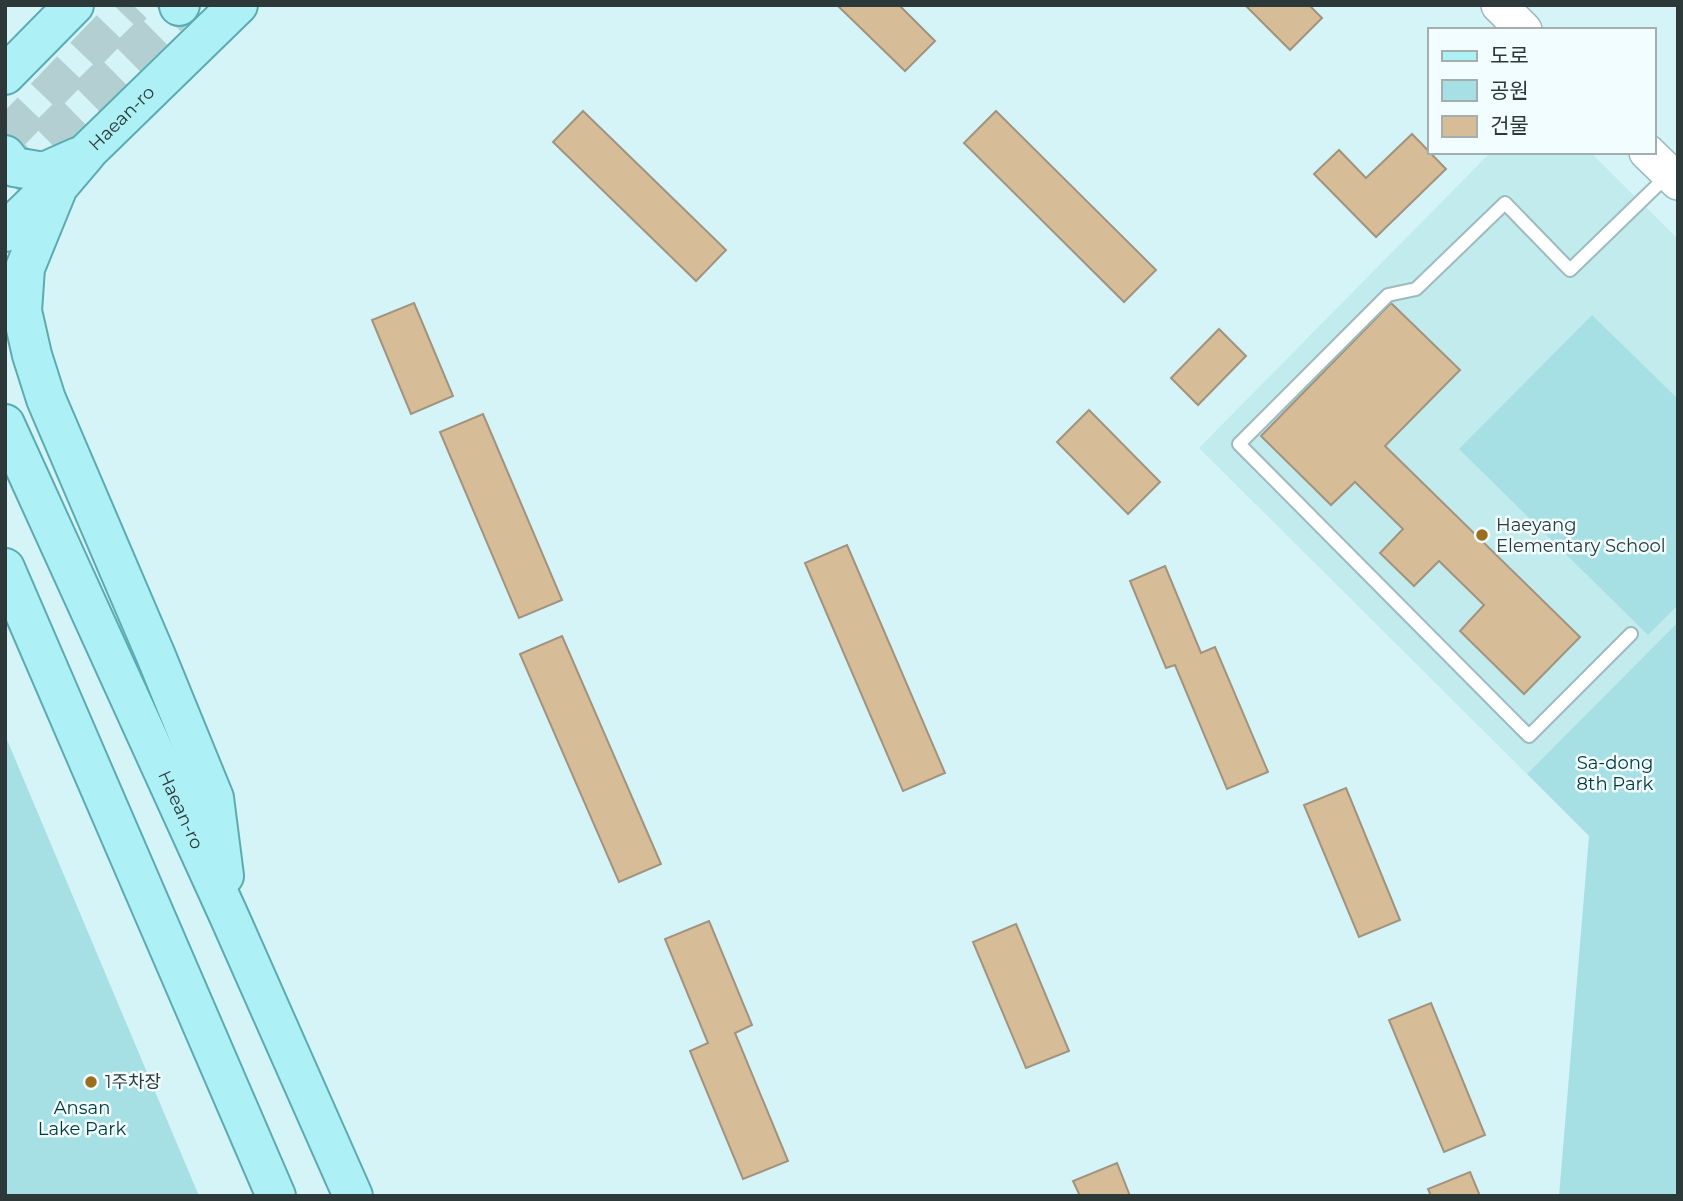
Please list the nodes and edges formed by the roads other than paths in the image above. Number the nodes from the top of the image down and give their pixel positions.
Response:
1 (74, 5) edge
2 (238, 5) edge
3 (1499, 5) edge
4 (1522, 28) edge
5 (8, 75) edge
6 (86, 154) junction
7 (5, 155) edge
8 (1665, 170) edge
9 (5, 232) edge
10 (5, 424) edge
11 (5, 568) edge
12 (1631, 634) dead end
13 (229, 916) junction
14 (276, 1196) edge
15 (353, 1196) edge

1 - 5 main road
2 - 6 main road, Haean-ro
3 - 4 street
6 - 7 main road
6 - 9 main road, Haean-ro
6 - 13 main road
8 - 12 lane
10 - 13 main road, Haean-ro
11 - 14 main road
13 - 15 main road, Haean-ro

